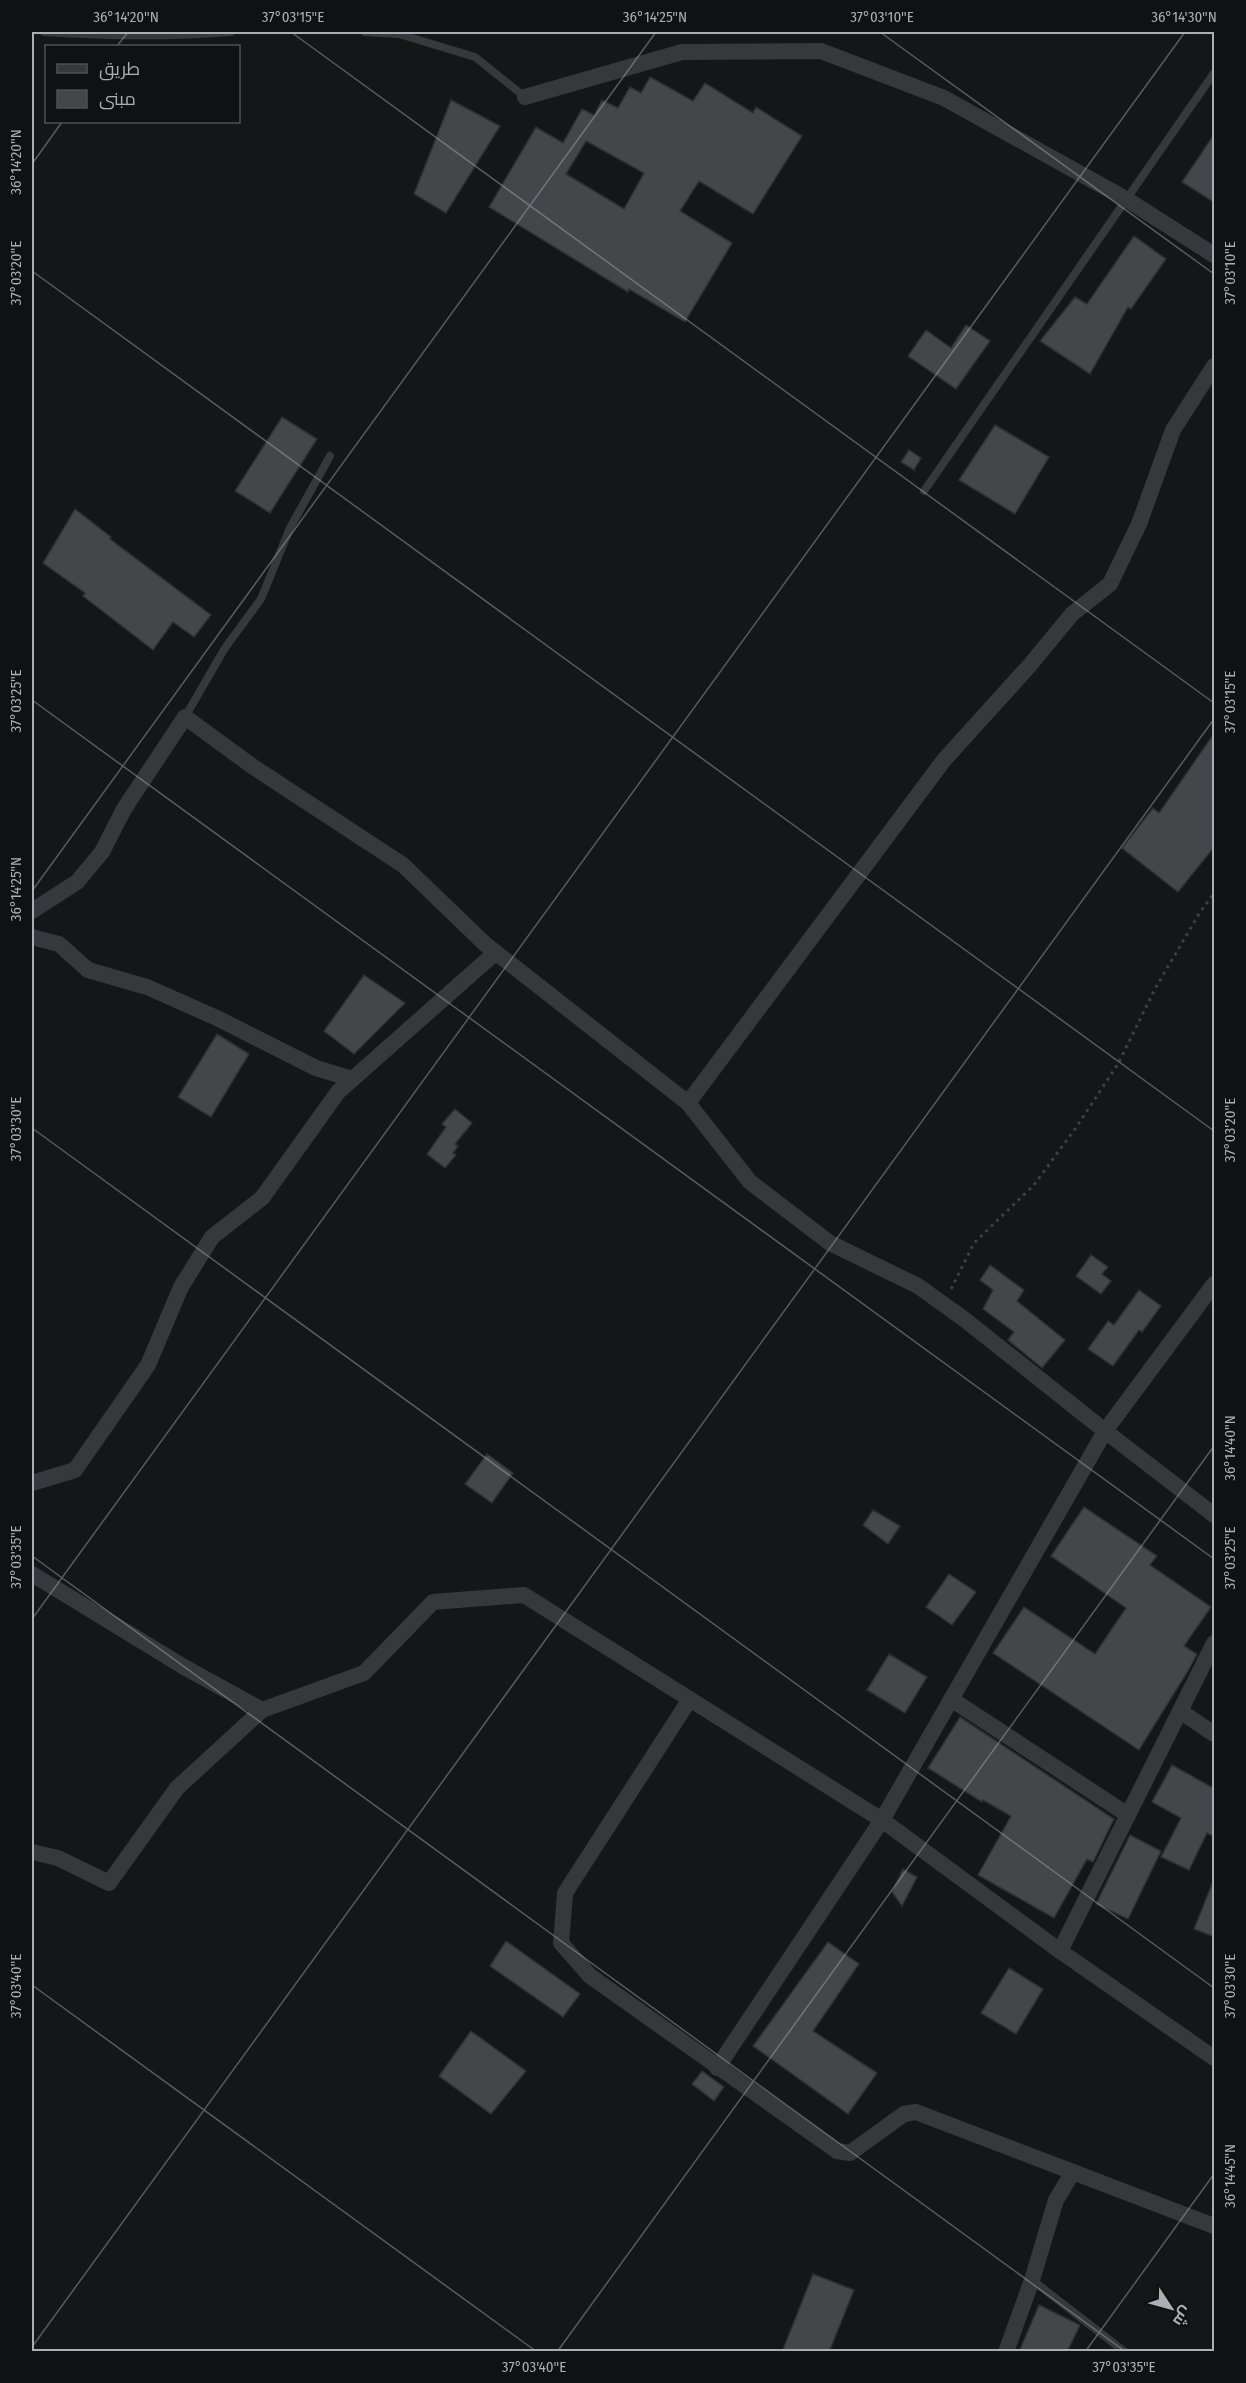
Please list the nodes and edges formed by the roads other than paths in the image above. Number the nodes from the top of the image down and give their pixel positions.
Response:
1 (44, 32) edge
2 (231, 32) edge
3 (365, 32) edge
4 (1215, 73) edge
5 (525, 97) joint
6 (1126, 199) junction
7 (1215, 255) edge
8 (1215, 366) edge
9 (330, 456) dead end
10 (924, 491) dead end
11 (185, 717) junction
12 (32, 911) edge
13 (32, 937) edge
14 (495, 953) junction
15 (352, 1079) junction
16 (688, 1103) junction
17 (1215, 1284) edge
18 (1105, 1431) junction
19 (32, 1483) edge
20 (1215, 1515) edge
21 (32, 1574) edge
22 (1215, 1643) edge
23 (951, 1699) junction
24 (690, 1700) junction
25 (262, 1710) junction
26 (1180, 1711) junction
27 (1215, 1734) edge
28 (1128, 1815) junction
29 (882, 1820) junction
30 (32, 1852) edge
31 (1060, 1951) junction
32 (1215, 2058) edge
33 (717, 2068) junction
34 (1073, 2172) junction
35 (1215, 2226) edge
36 (1032, 2280) junction
37 (1006, 2352) edge
38 (1125, 2352) edge

1 - 2 lane
3 - 5 lane
4 - 6 lane
5 - 6 street
6 - 7 street
6 - 10 lane
8 - 16 street
9 - 11 lane
11 - 12 street
11 - 14 street
13 - 15 street
14 - 15 street
14 - 16 street
15 - 19 street
16 - 18 street
17 - 18 street
18 - 20 street
18 - 23 street
21 - 25 street
22 - 26 street
23 - 28 street
23 - 29 street
24 - 25 street
24 - 29 street
24 - 33 street
25 - 30 street
26 - 27 street
26 - 28 street
28 - 31 street
29 - 31 street
29 - 33 street
31 - 32 street
33 - 34 street
34 - 35 street
34 - 36 street
36 - 37 street
36 - 38 lane

